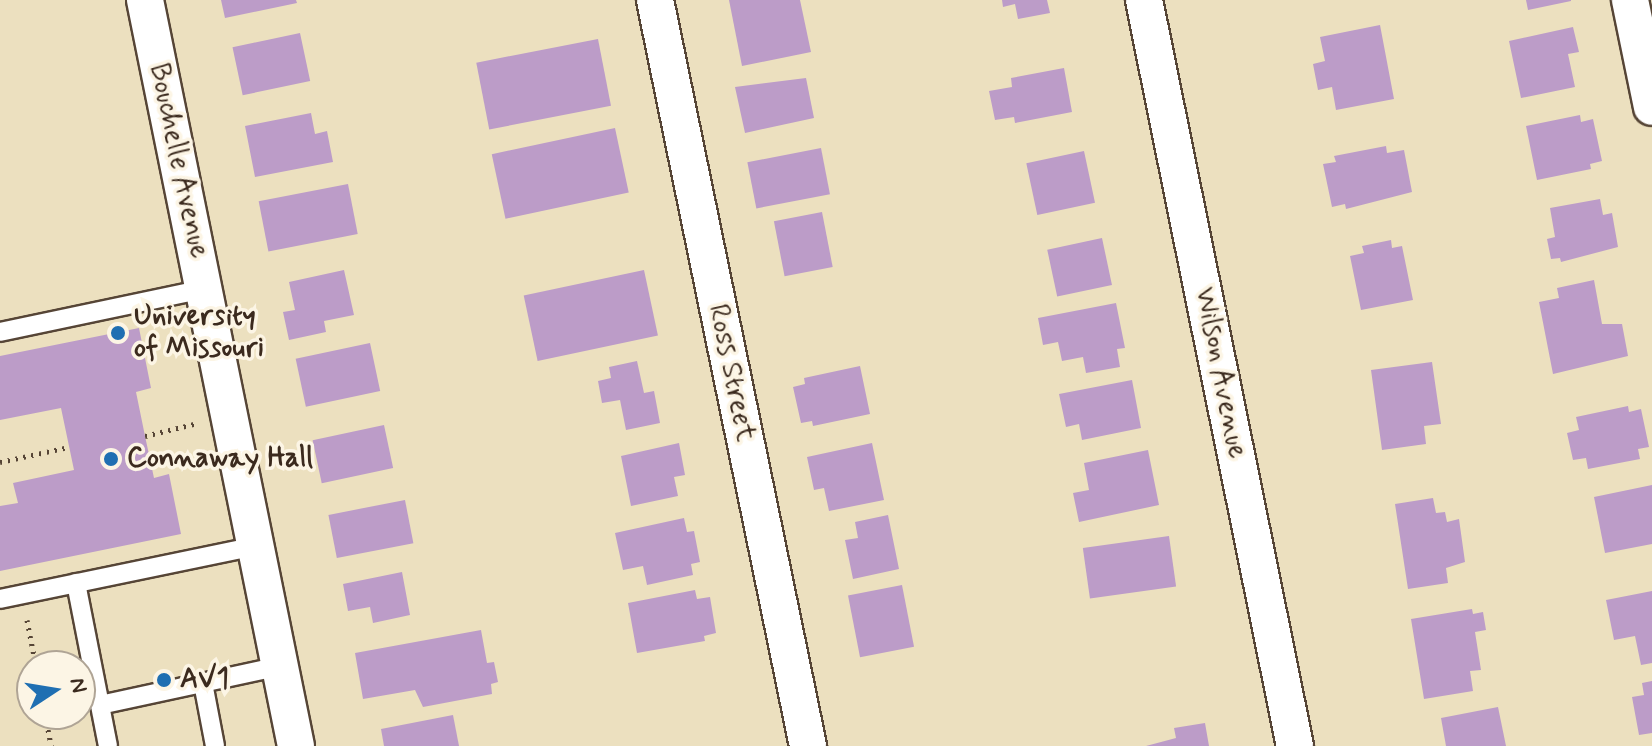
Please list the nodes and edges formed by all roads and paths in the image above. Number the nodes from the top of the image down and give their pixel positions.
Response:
1 (145, 0) edge
2 (655, 0) edge
3 (1144, 0) edge
4 (1630, 0) edge
5 (1652, 107) edge
6 (204, 289) junction
7 (0, 332) edge
8 (230, 416) junction
9 (145, 436) dead end
10 (69, 447) dead end
11 (0, 462) edge
12 (256, 546) junction
13 (76, 583) junction
14 (22, 594) junction
15 (0, 599) edge
16 (33, 650) edge
17 (280, 666) junction
18 (203, 683) junction
19 (100, 705) junction
20 (108, 746) edge
21 (215, 746) edge
22 (296, 746) edge
23 (808, 746) edge
24 (1295, 746) edge

1 - 6 street, Bouchelle Avenue
2 - 23 street, Ross Street
3 - 24 street, Wilson Avenue
4 - 5 street
6 - 7 lane
6 - 8 street, Bouchelle Avenue
8 - 9 path
8 - 12 street, Bouchelle Avenue
10 - 11 path
12 - 13 lane
12 - 17 street, Bouchelle Avenue
13 - 14 lane
13 - 19 lane
14 - 15 lane
14 - 16 path
17 - 18 lane
17 - 22 street, Bouchelle Avenue
18 - 19 lane
18 - 21 lane
19 - 20 lane

